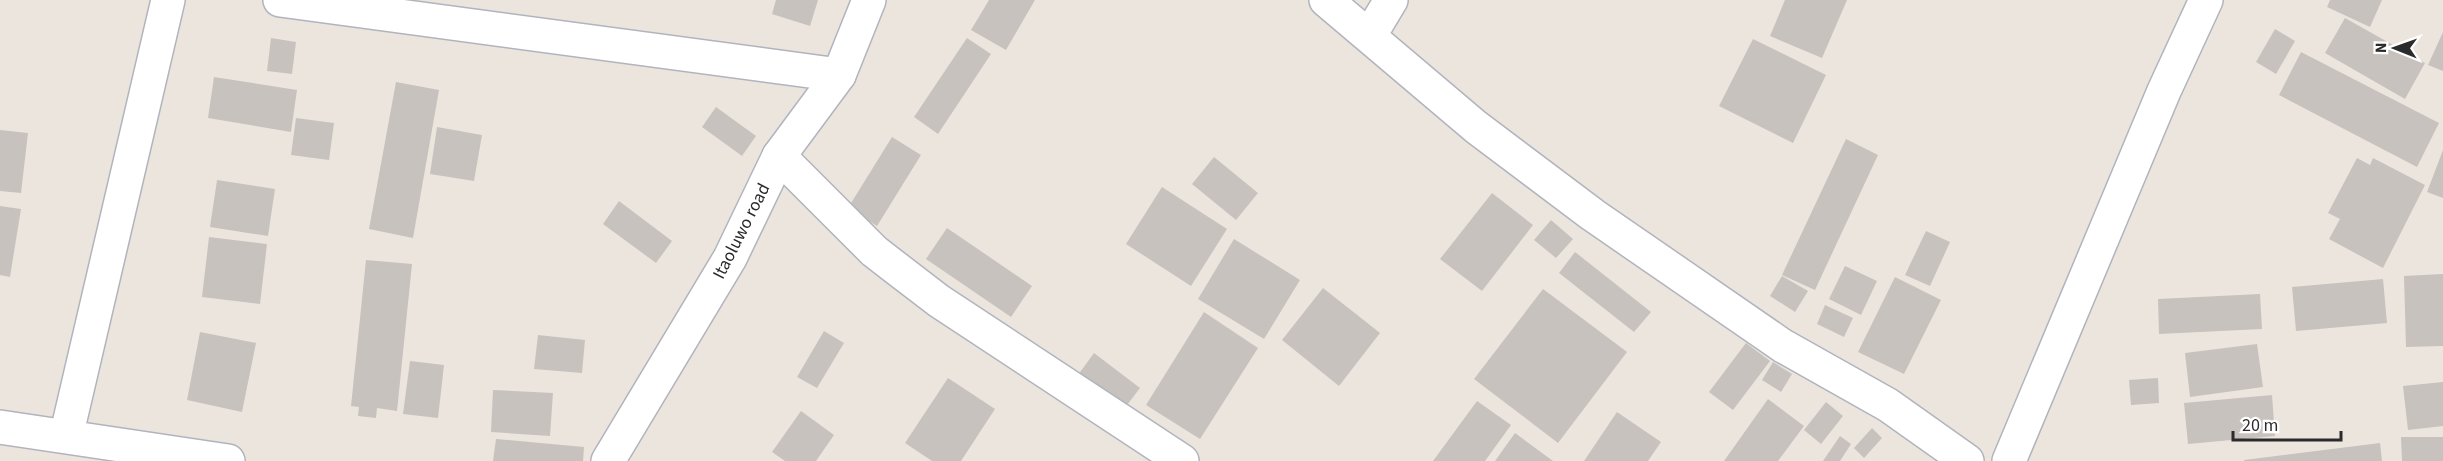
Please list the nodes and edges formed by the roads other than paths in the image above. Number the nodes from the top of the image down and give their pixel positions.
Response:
1 (168, 0) edge
2 (280, 0) edge
3 (868, 0) edge
4 (1326, 0) edge
5 (1391, 0) edge
6 (2206, 0) edge
7 (1370, 35) junction
8 (839, 75) junction
9 (779, 156) junction
10 (0, 427) edge
11 (66, 437) junction
12 (228, 461) edge
13 (608, 461) edge
14 (1182, 461) edge
15 (1967, 461) edge
16 (2009, 461) edge

1 - 11 street
2 - 8 street
3 - 8 street, Itaoluwo road
4 - 7 street
5 - 7 street
6 - 16 street
7 - 15 street
8 - 9 street, Itaoluwo road
9 - 13 street, Itaoluwo road
9 - 14 street
10 - 11 street
11 - 12 street

